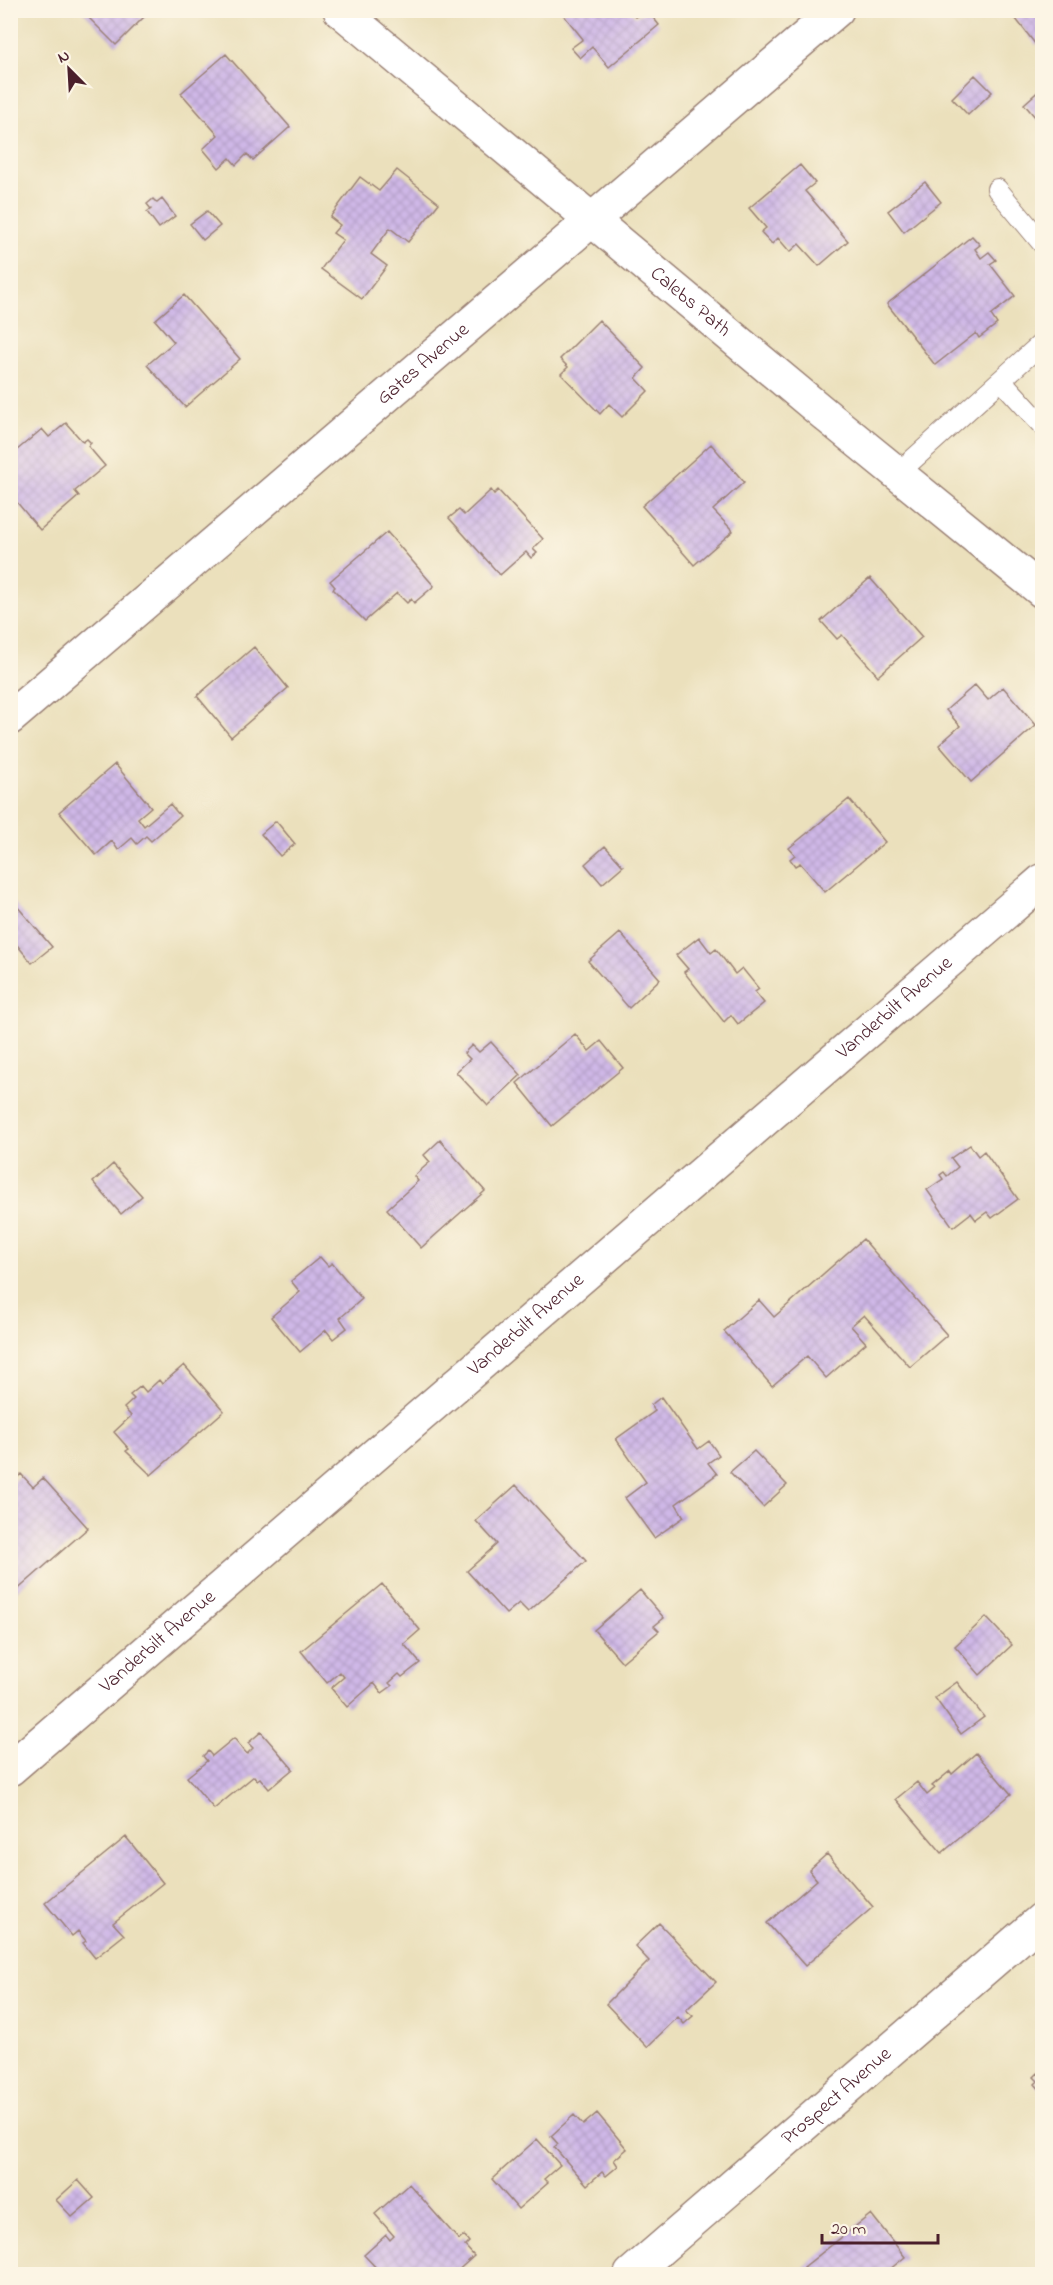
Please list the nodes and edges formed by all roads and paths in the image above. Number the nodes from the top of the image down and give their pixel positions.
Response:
1 (340, 10) edge
2 (837, 10) edge
3 (997, 189) dead end
4 (591, 221) junction
5 (1042, 243) edge
6 (1042, 343) edge
7 (1001, 380) junction
8 (1042, 425) edge
9 (898, 473) junction
10 (1042, 591) edge
11 (10, 718) edge
12 (1042, 880) edge
13 (10, 1769) edge
14 (1042, 1919) edge
15 (632, 2274) edge

1 - 4 street, Calebs Path
2 - 4 street, Gates Avenue
3 - 5 lane
4 - 9 street, Calebs Path
4 - 11 street, Gates Avenue
6 - 7 lane
7 - 8 lane
7 - 9 lane
9 - 10 street, Calebs Path
12 - 13 street, Vanderbilt Avenue
14 - 15 street, Prospect Avenue

